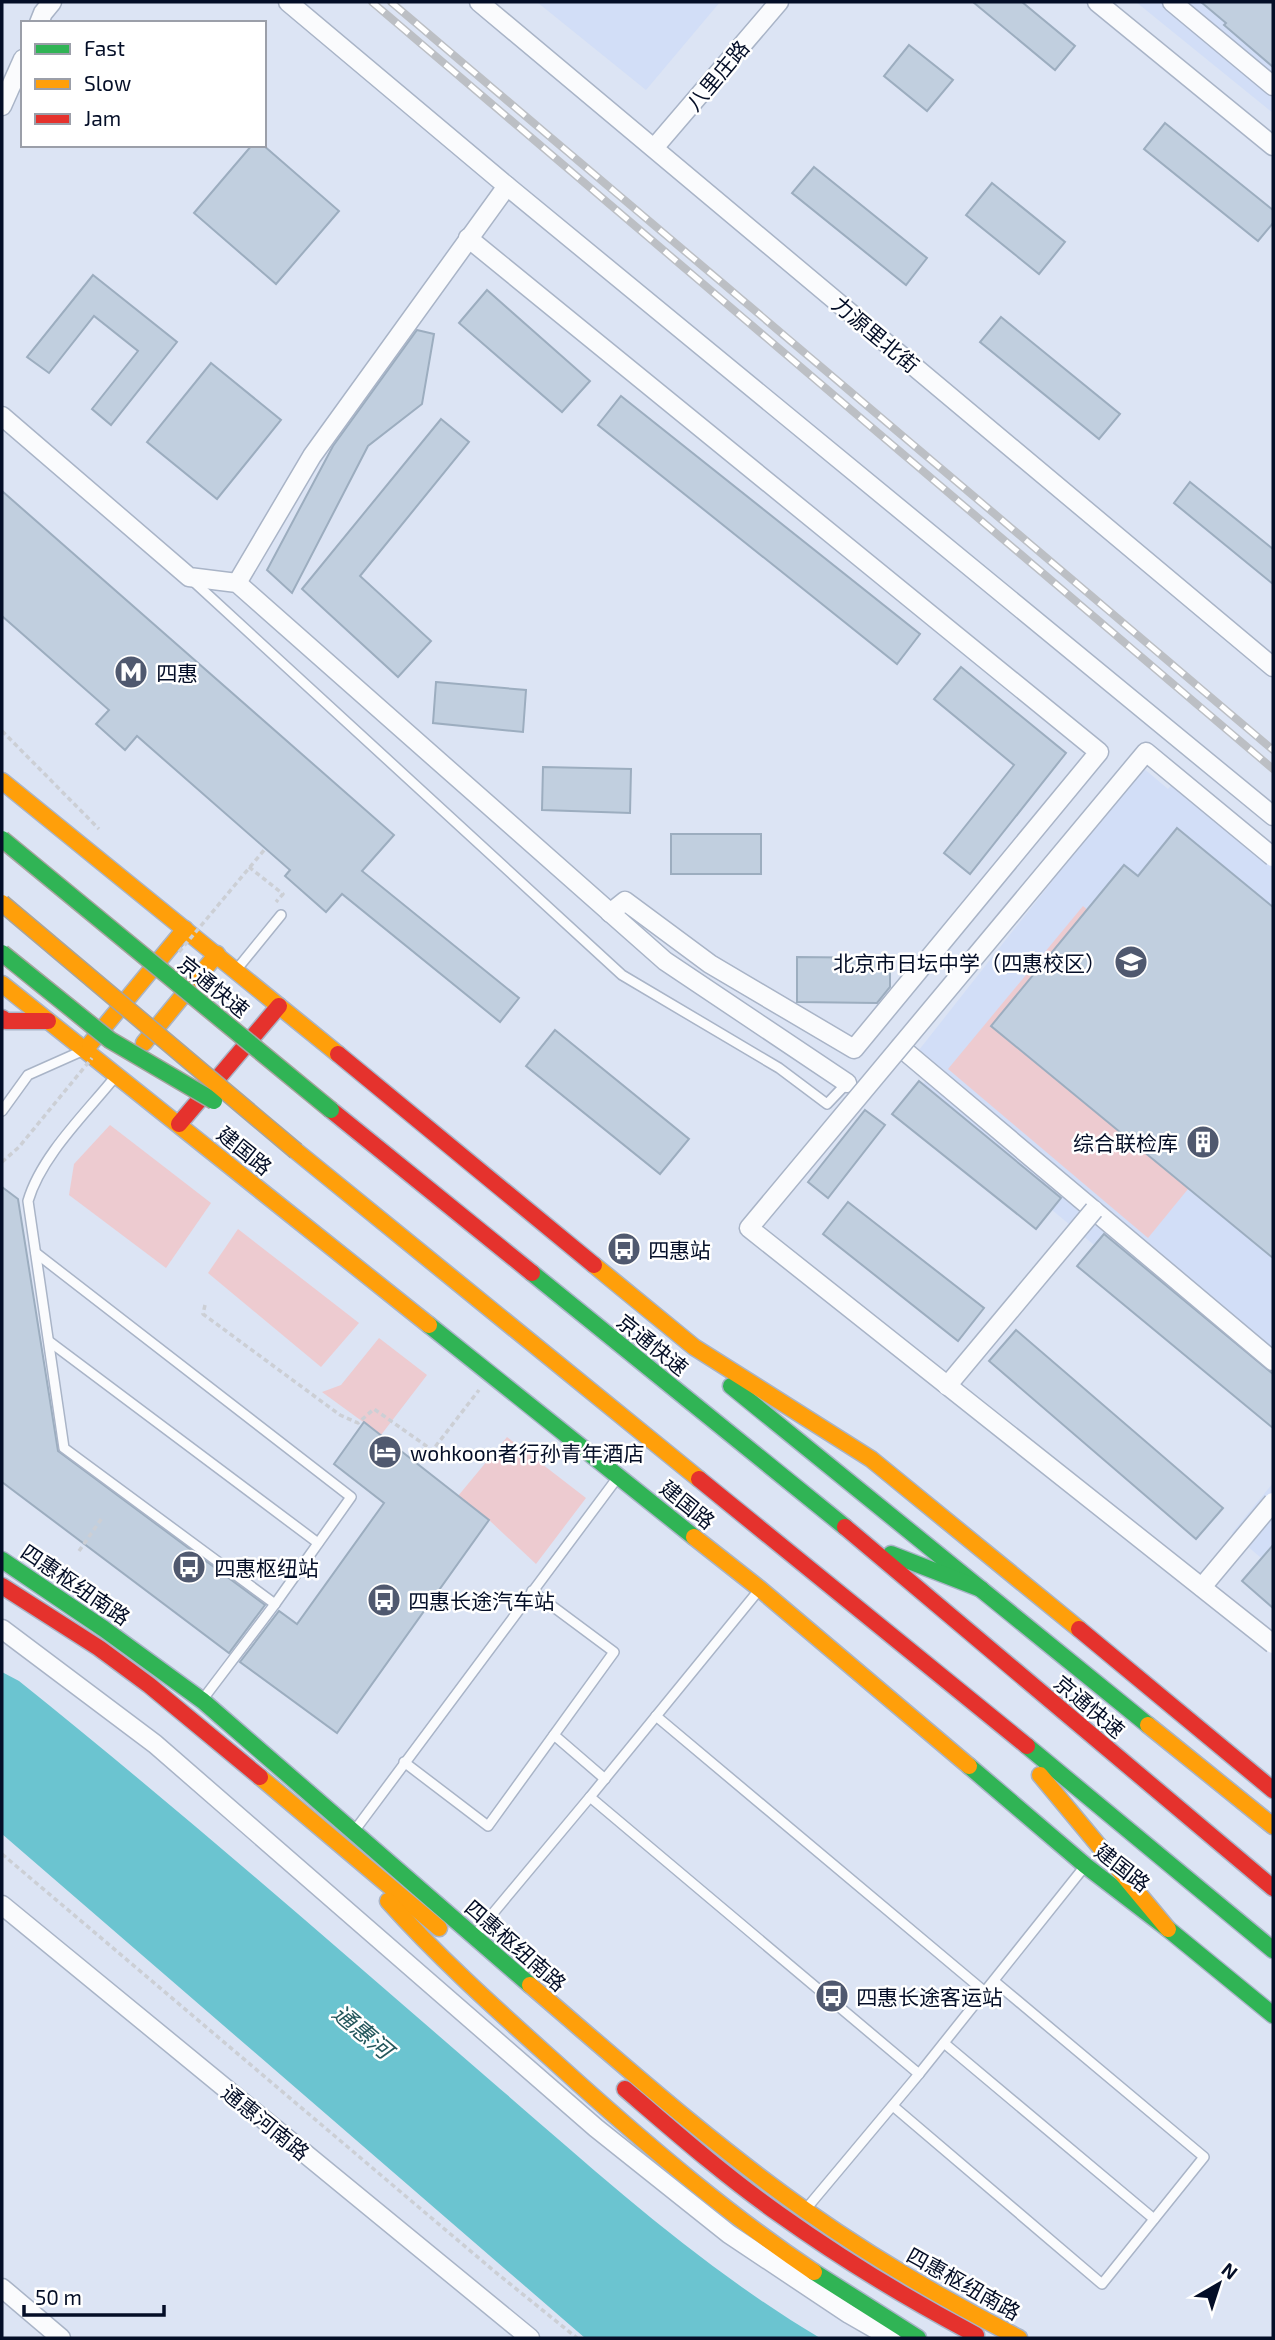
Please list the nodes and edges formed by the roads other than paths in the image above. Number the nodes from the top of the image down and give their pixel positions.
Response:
1 (52, 2) edge
2 (288, 2) edge
3 (479, 2) edge
4 (779, 2) edge
5 (1097, 2) edge
6 (1172, 2) edge
7 (39, 21) edge
8 (21, 64) edge
9 (1273, 86) edge
10 (2, 106) edge
11 (1273, 146) edge
12 (654, 148) junction
13 (507, 186) junction
14 (468, 238) junction
15 (2, 416) edge
16 (189, 577) junction
17 (237, 583) junction
18 (1273, 667) edge
19 (2, 781) edge
20 (1273, 816) edge
21 (2, 839) edge
22 (1273, 857) edge
23 (2, 903) edge
24 (610, 913) junction
25 (281, 915) dead end
26 (185, 929) junction
27 (2, 953) edge
28 (217, 954) junction
29 (236, 970) junction
30 (2, 985) edge
31 (279, 1006) junction
32 (2, 1018) edge
33 (48, 1021) junction
34 (900, 1047) junction
35 (85, 1050) junction
36 (117, 1075) junction
37 (848, 1083) joint
38 (2, 1111) edge
39 (179, 1124) junction
40 (296, 1151) junction
41 (1094, 1210) junction
42 (36, 1253) junction
43 (50, 1342) junction
44 (694, 1347) junction
45 (1273, 1361) edge
46 (947, 1386) junction
47 (619, 1475) junction
48 (1273, 1502) edge
49 (318, 1543) junction
50 (867, 1545) junction
51 (2, 1560) edge
52 (2, 1586) edge
53 (1202, 1587) junction
54 (760, 1589) junction
55 (981, 1589) junction
56 (532, 1591) junction
57 (275, 1604) junction
58 (2, 1629) edge
59 (1273, 1644) edge
60 (202, 1701) junction
61 (981, 1708) junction
62 (656, 1717) junction
63 (554, 1735) junction
64 (404, 1762) junction
65 (605, 1779) junction
66 (1273, 1790) edge
67 (590, 1797) junction
68 (1273, 1826) edge
69 (354, 1831) junction
70 (344, 1850) junction
71 (1086, 1866) junction
72 (1273, 1888) edge
73 (2, 1905) edge
74 (1168, 1929) junction
75 (474, 1936) junction
76 (453, 1940) dead end
77 (1273, 1950) edge
78 (994, 1981) junction
79 (985, 1992) junction
80 (1273, 2015) edge
81 (944, 2043) junction
82 (919, 2074) junction
83 (614, 2079) dead end
84 (893, 2106) junction
85 (805, 2210) junction
86 (1154, 2219) junction
87 (2, 2288) edge
88 (61, 2338) edge
89 (530, 2338) edge
90 (891, 2338) edge
91 (918, 2338) edge
92 (983, 2338) edge
93 (1019, 2338) edge

1 - 7 street
2 - 13 street
3 - 12 street, 力源里北街
4 - 12 street, 八里庄路
5 - 11 street
6 - 9 street
8 - 10 street
12 - 18 street, 力源里北街
13 - 14 street
13 - 20 street
14 - 17 street
14 - 24 street
15 - 16 street
16 - 17 street
16 - 37 lane
17 - 24 street
19 - 26 main road
21 - 50 main road, 京通快速, bridge
22 - 34 street, bridge
23 - 40 main road, bridge
24 - 37 street
25 - 29 lane
26 - 28 main road
26 - 35 main road
27 - 40 main road, bridge
28 - 29 main road
28 - 36 main road
29 - 31 main road
30 - 33 main road, 建国路
31 - 39 main road
31 - 44 main road
32 - 33 main road
33 - 35 main road, 建国路
34 - 41 street
34 - 46 street, bridge
35 - 36 main road, 建国路
35 - 38 lane
36 - 39 main road, 建国路
36 - 42 lane
39 - 47 main road, 建国路
40 - 61 main road
41 - 45 street
41 - 46 street, bridge
42 - 43 lane
42 - 49 lane
43 - 49 lane
43 - 57 lane
44 - 55 main road
44 - 66 main road
46 - 53 street, bridge
47 - 54 main road, 建国路
47 - 56 lane
48 - 53 street, bridge
49 - 57 lane
50 - 55 main road
50 - 72 main road, 京通快速
51 - 60 main road, 四惠枢纽南路
52 - 70 main road, 四惠枢纽南路
53 - 59 street, bridge
54 - 62 lane
54 - 71 main road, 建国路
55 - 68 main road
56 - 63 lane
56 - 64 lane
57 - 60 lane
58 - 90 street
60 - 69 main road, 四惠枢纽南路
61 - 74 main road
61 - 77 main road
62 - 65 lane
62 - 79 lane
63 - 64 lane
63 - 65 lane
64 - 69 lane
65 - 67 lane
67 - 75 lane
67 - 82 lane
69 - 75 main road, 四惠枢纽南路
70 - 76 main road, 四惠枢纽南路
70 - 91 main road
71 - 74 main road, 建国路
71 - 78 lane
73 - 89 street, 通惠河南路
74 - 80 main road, 建国路
75 - 85 main road, 四惠枢纽南路
78 - 79 lane
78 - 86 lane
79 - 81 lane
81 - 82 lane
81 - 86 lane
82 - 84 lane
83 - 92 main road, 四惠枢纽南路
84 - 85 lane
84 - 86 lane
85 - 93 main road, 四惠枢纽南路
87 - 88 street

